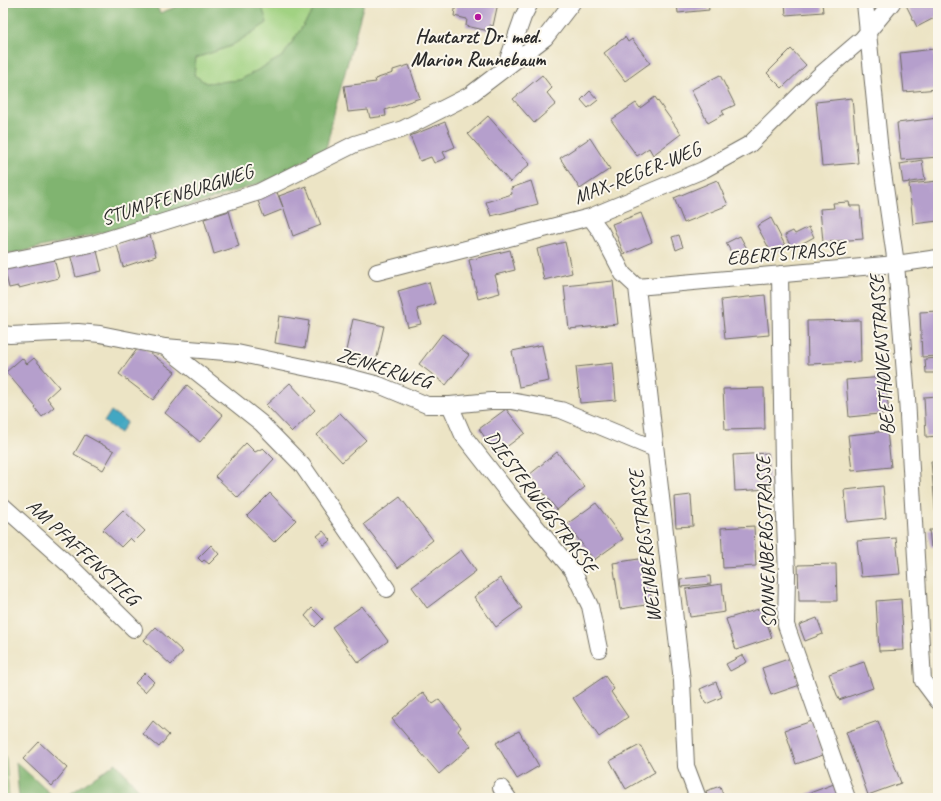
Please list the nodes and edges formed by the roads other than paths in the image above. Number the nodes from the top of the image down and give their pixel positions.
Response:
1 (530, 3) edge
2 (572, 3) edge
3 (865, 3) edge
4 (892, 3) edge
5 (868, 31) junction
6 (505, 68) junction
7 (590, 217) junction
8 (938, 258) edge
9 (3, 262) edge
10 (896, 264) junction
11 (377, 272) dead end
12 (780, 274) junction
13 (637, 287) junction
14 (3, 334) edge
15 (166, 347) junction
16 (450, 405) junction
17 (655, 449) junction
18 (3, 506) edge
19 (387, 589) dead end
20 (134, 630) dead end
21 (600, 649) dead end
22 (938, 701) edge
23 (698, 798) edge
24 (847, 798) edge

1 - 6 street
2 - 6 street, STUMPFENBURGWEG
3 - 5 street, BEETHOVENSTRASSE
4 - 5 street, MAX-REGER-WEG
5 - 7 street, MAX-REGER-WEG
5 - 10 street, BEETHOVENSTRASSE
6 - 9 street, STUMPFENBURGWEG
7 - 11 street, MAX-REGER-WEG
7 - 13 street
8 - 10 street, EBERTSTRASSE
10 - 12 street, EBERTSTRASSE
10 - 22 street, BEETHOVENSTRASSE
12 - 13 street, EBERTSTRASSE
12 - 24 street, SONNENBERGSTRASSE
13 - 17 street, WEINBERGSTRASSE
14 - 15 street, ZENKERWEG
15 - 16 street, ZENKERWEG
15 - 19 street, ZENKERWEG
16 - 17 street, ZENKERWEG
16 - 21 street, DIESTERWEGSTRASSE
17 - 23 street, WEINBERGSTRASSE
18 - 20 street, AM PFAFFENSTIEG

